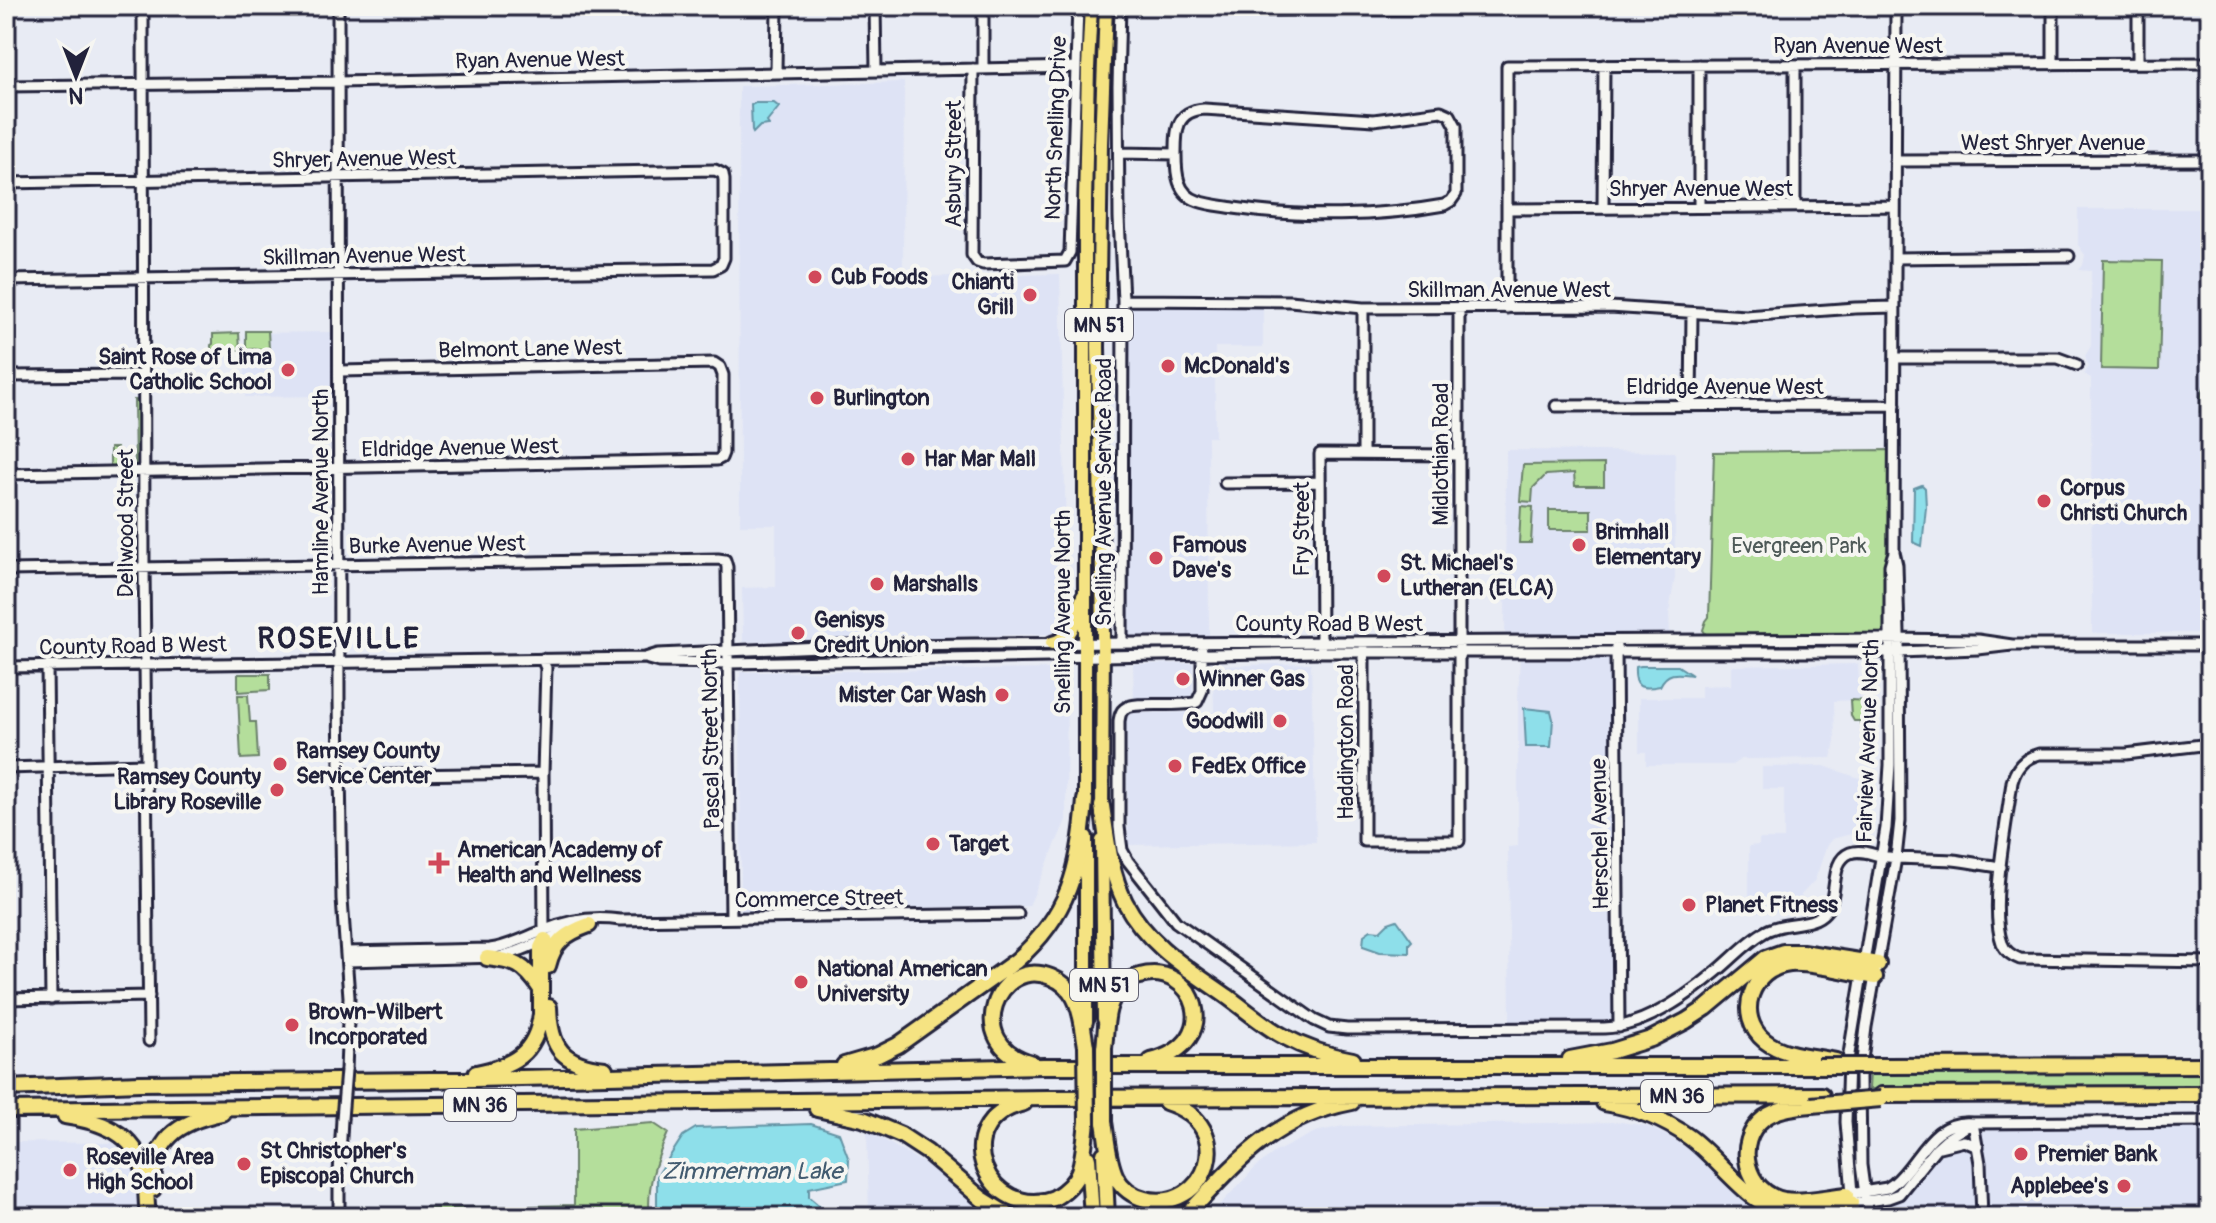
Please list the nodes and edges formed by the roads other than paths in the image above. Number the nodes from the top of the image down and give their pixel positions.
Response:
1 (143, 6) edge
2 (338, 6) edge
3 (777, 6) edge
4 (875, 6) edge
5 (983, 6) edge
6 (1078, 6) edge
7 (1091, 6) edge
8 (1106, 6) edge
9 (1120, 6) edge
10 (1243, 6) edge
11 (1442, 6) edge
12 (1896, 6) edge
13 (2053, 6) edge
14 (2138, 6) edge
15 (1341, 8) edge
16 (2138, 63) junction
17 (2210, 63) edge
18 (1896, 64) junction
19 (2053, 64) junction
20 (1604, 65) junction
21 (1699, 65) junction
22 (1795, 65) junction
23 (1075, 67) junction
24 (978, 69) junction
25 (876, 70) junction
26 (776, 72) junction
27 (338, 82) junction
28 (144, 85) junction
29 (6, 86) edge
30 (1119, 153) junction
31 (1176, 154) junction
32 (2210, 160) edge
33 (1895, 161) junction
34 (338, 178) junction
35 (144, 181) junction
36 (6, 183) edge
37 (1795, 206) junction
38 (1895, 206) junction
39 (1699, 207) junction
40 (1603, 208) junction
41 (1507, 209) junction
42 (2069, 256) dead end
43 (974, 258) joint
44 (1895, 258) junction
45 (721, 265) joint
46 (339, 274) junction
47 (144, 278) junction
48 (6, 280) edge
49 (1123, 300) junction
50 (1895, 307) junction
51 (1363, 308) junction
52 (1459, 308) junction
53 (1507, 308) junction
54 (1692, 313) junction
55 (1895, 358) junction
56 (2077, 365) dead end
57 (340, 371) junction
58 (144, 375) junction
59 (6, 376) edge
60 (1691, 405) junction
61 (1895, 405) junction
62 (1556, 406) dead end
63 (1363, 453) junction
64 (1458, 455) junction
65 (721, 458) joint
66 (340, 468) junction
67 (144, 472) junction
68 (6, 474) edge
69 (1320, 482) junction
70 (1225, 483) dead end
71 (725, 560) joint
72 (339, 564) junction
73 (144, 567) junction
74 (6, 570) edge
75 (1086, 589) junction
76 (1616, 640) junction
77 (1894, 640) junction
78 (1202, 642) junction
79 (1052, 643) junction
80 (1122, 643) junction
81 (2012, 645) junction
82 (2210, 645) edge
83 (1321, 647) junction
84 (1364, 647) junction
85 (1458, 647) junction
86 (1103, 649) junction
87 (1086, 650) junction
88 (727, 651) junction
89 (1616, 652) junction
90 (1894, 652) junction
91 (1202, 655) junction
92 (645, 658) junction
93 (542, 659) junction
94 (339, 661) junction
95 (728, 663) junction
96 (145, 664) junction
97 (47, 666) junction
98 (6, 667) edge
99 (2210, 744) edge
100 (146, 764) junction
101 (48, 767) junction
102 (6, 768) edge
103 (543, 773) junction
104 (340, 776) junction
105 (1085, 800) junction
106 (1102, 806) junction
107 (1364, 841) joint
108 (1882, 856) junction
109 (1896, 858) junction
110 (2001, 867) junction
111 (1018, 914) dead end
112 (731, 918) junction
113 (620, 920) junction
114 (589, 925) junction
115 (544, 935) junction
116 (347, 956) junction
117 (487, 958) junction
118 (2210, 962) edge
119 (548, 966) junction
120 (1870, 970) junction
121 (540, 988) junction
122 (149, 996) junction
123 (6, 999) edge
124 (51, 999) junction
125 (1619, 1027) junction
126 (149, 1041) dead end
127 (1086, 1046) junction
128 (1104, 1048) junction
129 (1818, 1062) junction
130 (2210, 1065) edge
131 (1044, 1066) junction
132 (1122, 1066) junction
133 (1389, 1066) junction
134 (1498, 1066) junction
135 (775, 1072) junction
136 (650, 1074) junction
137 (431, 1080) junction
138 (6, 1087) edge
139 (2210, 1094) edge
140 (1412, 1096) junction
141 (1532, 1097) junction
142 (1049, 1098) junction
143 (1158, 1099) junction
144 (1817, 1100) junction
145 (693, 1104) junction
146 (267, 1107) junction
147 (1325, 1109) junction
148 (12, 1110) edge
149 (2210, 1121) edge
150 (1087, 1122) junction
151 (1104, 1122) junction
152 (1973, 1123) junction
153 (1978, 1147) junction
154 (1936, 1148) junction
155 (1857, 1201) edge
156 (1816, 1211) junction
157 (148, 1217) edge
158 (155, 1217) edge
159 (339, 1217) edge
160 (1011, 1217) edge
161 (1092, 1217) edge
162 (1107, 1217) edge
163 (1185, 1217) edge
164 (1196, 1217) edge
165 (1839, 1217) edge
166 (1868, 1217) edge
167 (1982, 1217) edge

1 - 28 street, Dellwood Street
2 - 27 street, Hamline Avenue North
3 - 26 street
4 - 25 street
5 - 24 street, Asbury Street
6 - 23 street, North Snelling Drive
7 - 75 main road, Snelling Avenue North / MN 51
8 - 86 main road, Snelling Avenue North / MN 51
9 - 30 street, Snelling Avenue Service Road
10 - 15 street
11 - 15 street
12 - 18 street, Fairview Avenue North
13 - 19 street
14 - 16 street
16 - 17 street, Ryan Avenue West
16 - 19 street, Ryan Avenue West
18 - 19 street, Ryan Avenue West
18 - 22 street, Ryan Avenue West
18 - 33 street, Fairview Avenue North
20 - 21 street, Ryan Avenue West
20 - 40 street
20 - 41 street, Ryan Avenue West
21 - 22 street, Ryan Avenue West
21 - 39 street
22 - 37 street
23 - 24 street, Ryan Avenue West
23 - 43 street, North Snelling Drive
24 - 25 street, Ryan Avenue West
24 - 43 street, Asbury Street
25 - 26 street, Ryan Avenue West
26 - 27 street, Ryan Avenue West
27 - 28 street, Ryan Avenue West
27 - 34 street, Hamline Avenue North
28 - 29 street, Ryan Avenue West
28 - 35 street, Dellwood Street
30 - 31 street
30 - 49 street, Snelling Avenue Service Road
31 - 31 street
32 - 33 street, West Shryer Avenue
33 - 38 street, Fairview Avenue North
34 - 35 street, Shryer Avenue West
34 - 45 street, Shryer Avenue West
34 - 46 street, Hamline Avenue North
35 - 36 street, Shryer Avenue West
35 - 47 street, Dellwood Street
37 - 38 street, Shryer Avenue West
37 - 39 street, Shryer Avenue West
38 - 44 street, Fairview Avenue North
39 - 40 street, Shryer Avenue West
40 - 41 street, Shryer Avenue West
41 - 53 street
42 - 44 street
44 - 50 street, Fairview Avenue North
45 - 46 street, Skillman Avenue West
46 - 47 street, Skillman Avenue West
46 - 57 street, Hamline Avenue North
47 - 48 street, Skillman Avenue West
47 - 58 street, Dellwood Street
49 - 51 street, Skillman Avenue West
49 - 80 street, Snelling Avenue Service Road
50 - 54 street, Skillman Avenue West
50 - 55 street, Fairview Avenue North
51 - 52 street, Skillman Avenue West
51 - 63 street
52 - 53 street, Skillman Avenue West
52 - 64 street, Midlothian Road
53 - 54 street, Skillman Avenue West
54 - 60 street
55 - 56 street
55 - 61 street, Fairview Avenue North
57 - 65 street, Belmont Lane West
57 - 66 street, Hamline Avenue North
58 - 59 street
58 - 67 street, Dellwood Street
60 - 61 street, Eldridge Avenue West
60 - 62 street, Eldridge Avenue West
61 - 77 street, Fairview Avenue North
63 - 64 street
63 - 69 street, Fry Street
64 - 85 street, Midlothian Road
65 - 66 street, Eldridge Avenue West
66 - 67 street, Eldridge Avenue West
66 - 72 street, Hamline Avenue North
67 - 68 street, Eldridge Avenue West
67 - 73 street, Dellwood Street
69 - 70 street
69 - 83 street, Fry Street
71 - 72 street, Burke Avenue West
71 - 88 street, Pascal Street North
72 - 73 street, Burke Avenue West
72 - 94 street, Hamline Avenue North
73 - 74 street, Burke Avenue West
73 - 96 street, Dellwood Street
75 - 79 main road
75 - 87 main road, Snelling Avenue North / MN 51
76 - 77 street, County Road B West
76 - 85 street, County Road B West
76 - 89 street, Herschel Avenue
77 - 81 street, County Road B West
77 - 90 street, Fairview Avenue North
78 - 80 street, County Road B West
78 - 83 street, County Road B West
78 - 91 street
79 - 87 street, County Road B West
79 - 88 street, County Road B West
80 - 86 street, County Road B West
81 - 82 street, County Road B West
81 - 90 street, County Road B West
83 - 84 street, County Road B West
83 - 91 street, County Road B West
84 - 85 street, County Road B West
84 - 107 street, Haddington Road
85 - 89 street, County Road B West
85 - 107 street, Midlothian Road
86 - 87 street, County Road B West
86 - 91 street, County Road B West
86 - 106 main road, Snelling Avenue North / MN 51
87 - 95 street, County Road B West
87 - 105 main road, Snelling Avenue North / MN 51
88 - 92 street, County Road B West
88 - 95 street, Pascal Street North
89 - 90 street, County Road B West
89 - 125 street, Herschel Avenue
90 - 108 street, Fairview Avenue North
90 - 109 street, Fairview Avenue North
91 - 125 street
92 - 93 street, County Road B West
92 - 95 street, County Road B West
93 - 94 street, County Road B West
93 - 103 street
94 - 96 street, County Road B West
94 - 104 street, Hamline Avenue North
95 - 112 street, Pascal Street North
96 - 97 street, County Road B West
96 - 100 street, Dellwood Street
97 - 98 street, County Road B West
97 - 101 street
99 - 110 street
100 - 101 street
100 - 122 street, Dellwood Street
101 - 102 street
101 - 124 street
103 - 104 street
103 - 115 street
104 - 116 street, Hamline Avenue North
105 - 127 main road, Snelling Avenue North / MN 51
105 - 135 highway
106 - 128 main road, Snelling Avenue North / MN 51
106 - 133 highway
108 - 109 street
108 - 120 street, Fairview Avenue North
108 - 125 street
109 - 110 street
109 - 120 street, Fairview Avenue North
110 - 118 street
111 - 112 street, Commerce Street
112 - 113 street, Commerce Street
113 - 114 street, Commerce Street
113 - 115 street, Commerce Street
114 - 115 street, Commerce Street
114 - 119 highway
115 - 116 street, Commerce Street
115 - 117 street, Commerce Street
115 - 119 highway
115 - 121 highway
116 - 117 street, Commerce Street
116 - 159 street, Hamline Avenue North, bridge
117 - 121 highway
119 - 136 highway
120 - 129 highway
120 - 134 highway
120 - 155 street, Fairview Avenue North
121 - 137 highway
122 - 124 street
122 - 126 street, Dellwood Street
123 - 124 street
127 - 131 highway
127 - 150 highway, Snelling Avenue North / MN 51, bridge
128 - 132 highway
128 - 151 highway, Snelling Avenue North / MN 51, bridge
129 - 130 highway, bridge
129 - 134 highway, MN 36
131 - 132 highway, MN 36
131 - 135 highway, MN 36
132 - 133 highway, MN 36
133 - 134 highway, MN 36
135 - 136 highway, MN 36
136 - 137 highway, MN 36
137 - 138 highway, MN 36
139 - 144 highway, MN 36, bridge
140 - 141 highway, MN 36
140 - 143 highway, MN 36
140 - 147 highway
141 - 144 highway, MN 36
141 - 156 highway
142 - 143 highway, MN 36
142 - 145 highway, MN 36
142 - 150 highway
143 - 151 highway
144 - 155 highway
145 - 146 highway, MN 36
145 - 160 highway
146 - 148 highway, MN 36
146 - 158 highway
147 - 163 highway
147 - 164 highway
148 - 157 highway
149 - 152 street
150 - 161 highway, Snelling Avenue North / MN 51
151 - 162 highway, Snelling Avenue North / MN 51
152 - 153 street
152 - 154 street
152 - 155 street
153 - 154 street
153 - 167 street
154 - 155 street
155 - 156 highway
155 - 166 street, Fairview Avenue North
156 - 165 highway

